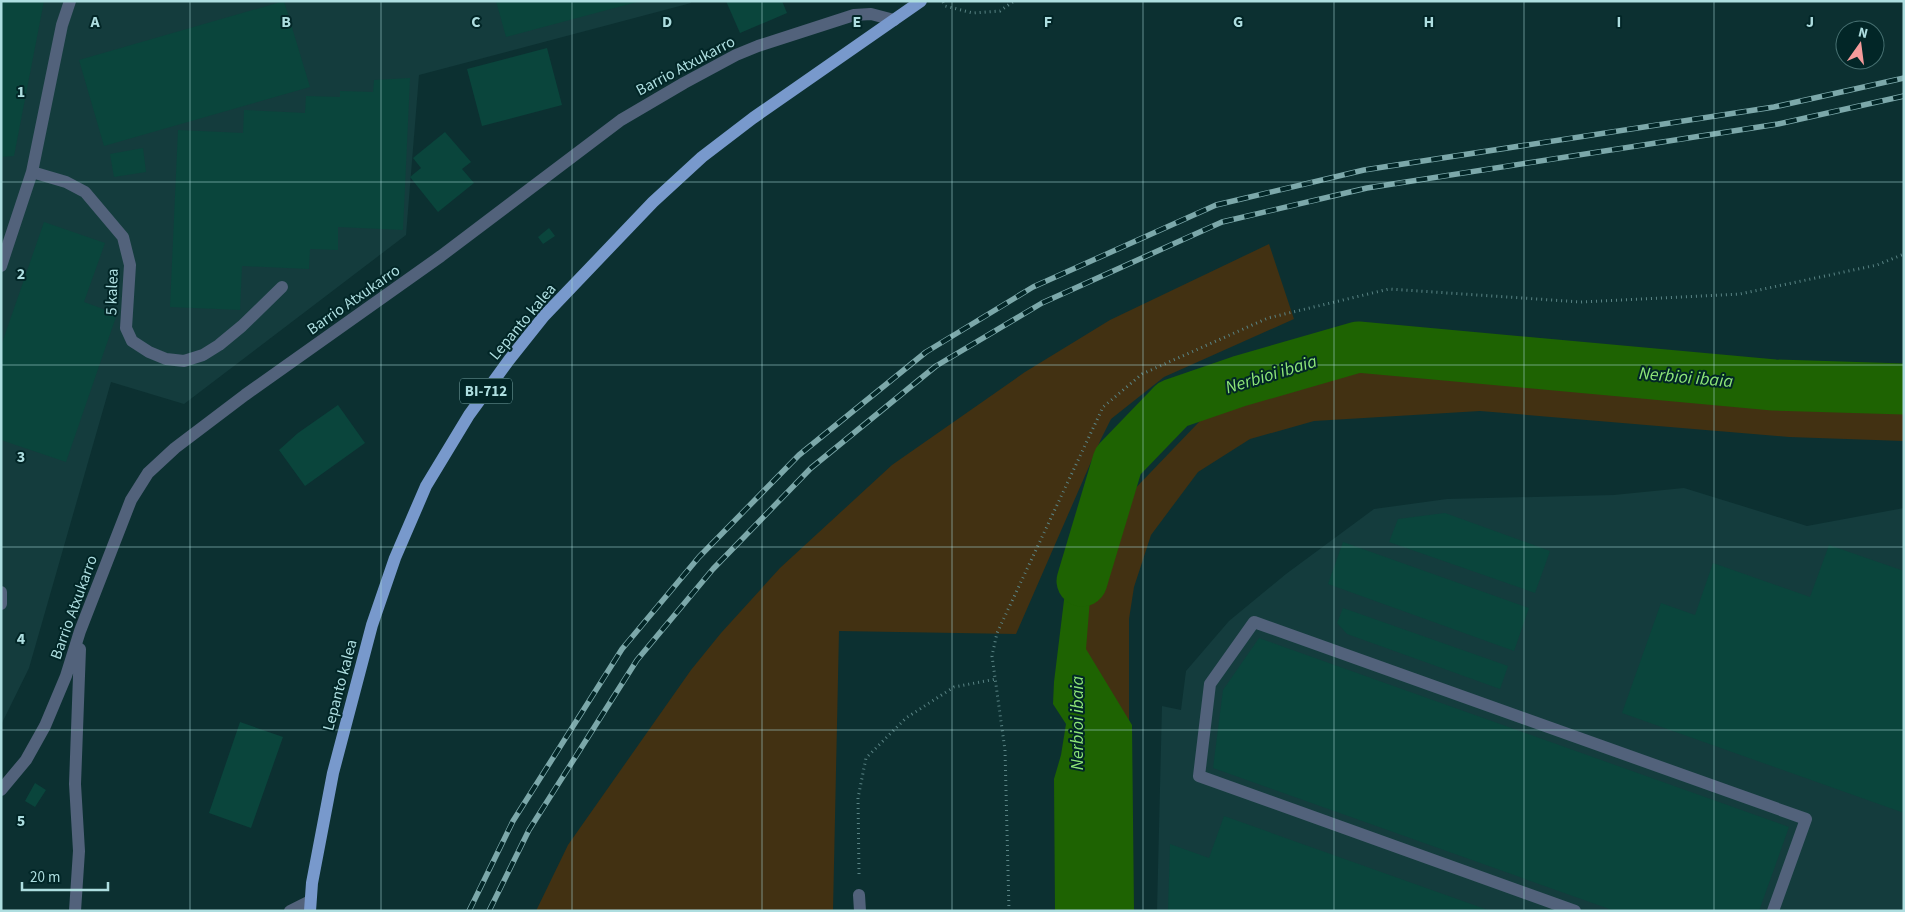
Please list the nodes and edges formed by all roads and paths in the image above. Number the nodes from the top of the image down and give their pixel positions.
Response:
1 (70, 1) edge
2 (922, 1) edge
3 (942, 1) edge
4 (1014, 1) edge
5 (894, 20) junction
6 (32, 172) junction
7 (1904, 254) edge
8 (1, 266) edge
9 (282, 287) dead end
10 (1, 592) edge
11 (1, 604) edge
12 (80, 631) junction
13 (996, 679) junction
14 (1, 790) edge
15 (859, 895) joint
16 (310, 906) edge
17 (75, 911) edge
18 (290, 911) edge
19 (860, 911) edge
20 (1009, 911) edge
21 (1575, 911) edge
22 (1773, 911) edge

1 - 6 street
2 - 5 main road, Lepanto kalea / BI-712
3 - 4 path
5 - 12 street, Barrio Atxukarro
5 - 16 main road, Lepanto kalea / BI-712
6 - 8 street
6 - 9 street, 5 kalea
7 - 13 path
10 - 11 street
12 - 14 street, Barrio Atxukarro
12 - 17 street
13 - 15 path
13 - 20 path
15 - 19 street
16 - 18 street
21 - 22 street

